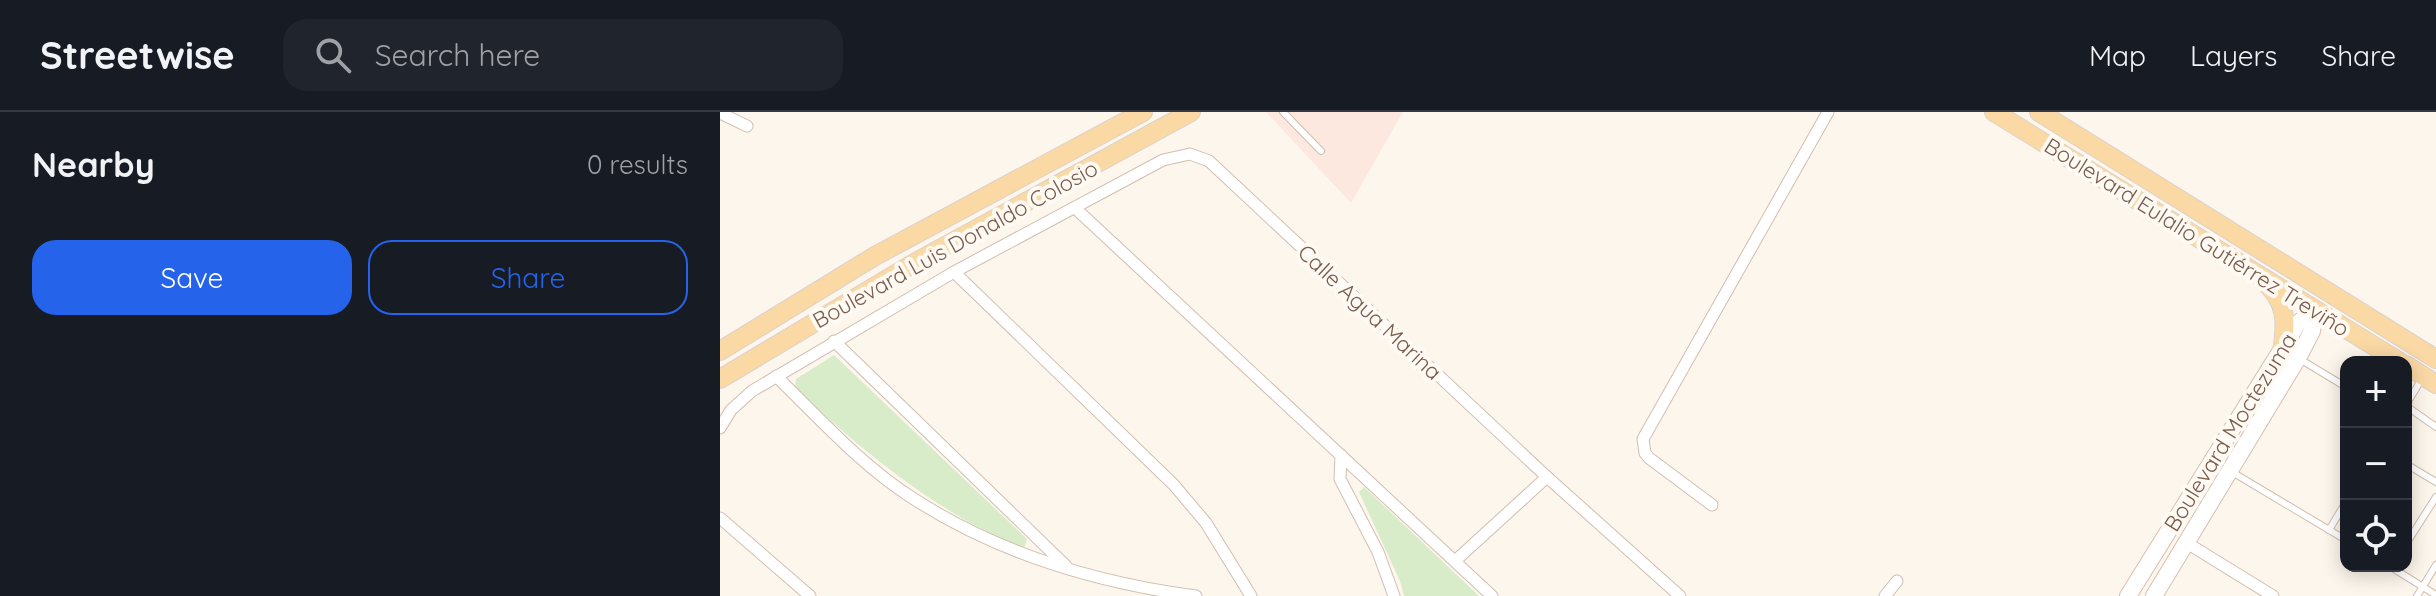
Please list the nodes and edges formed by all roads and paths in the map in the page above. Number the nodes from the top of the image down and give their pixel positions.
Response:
1 (1143, 112) edge
2 (1191, 112) edge
3 (1283, 112) edge
4 (1828, 112) edge
5 (1994, 112) edge
6 (2039, 112) edge
7 (720, 113) edge
8 (747, 126) dead end
9 (1321, 151) dead end
10 (1075, 208) junction
11 (2273, 258) junction
12 (954, 272) junction
13 (2258, 274) junction
14 (2316, 310) junction
15 (2401, 337) junction
16 (834, 341) junction
17 (2283, 346) junction
18 (720, 351) edge
19 (2390, 356) edge
20 (2298, 358) junction
21 (2436, 359) edge
22 (2412, 369) edge
23 (776, 376) junction
24 (720, 379) edge
25 (2430, 380) edge
26 (2340, 383) edge
27 (2412, 400) edge
28 (2412, 410) edge
29 (2436, 427) edge
30 (720, 428) edge
31 (1341, 455) junction
32 (2412, 468) edge
33 (2231, 471) junction
34 (2436, 471) edge
35 (1547, 477) junction
36 (2433, 481) edge
37 (2436, 497) edge
38 (1712, 505) dead end
39 (2340, 512) edge
40 (720, 518) edge
41 (2329, 530) junction
42 (2412, 535) edge
43 (2340, 536) edge
44 (2187, 543) junction
45 (1455, 561) junction
46 (2436, 565) edge
47 (1069, 569) junction
48 (2401, 572) edge
49 (1897, 581) dead end
50 (2423, 586) junction
51 (2436, 595) edge
52 (810, 596) edge
53 (1196, 596) edge
54 (1251, 596) edge
55 (1394, 596) edge
56 (1492, 596) edge
57 (1680, 596) edge
58 (1885, 596) edge
59 (2128, 596) edge
60 (2154, 596) edge
61 (2273, 596) edge
62 (2417, 596) edge

1 - 18 main road, Boulevard Luis Donaldo Colosio
2 - 24 main road, Boulevard Luis Donaldo Colosio
3 - 9 lane
4 - 38 street
5 - 13 main road, Boulevard Eulalio Gutiérrez Treviño
6 - 11 main road, Boulevard Eulalio Gutiérrez Treviño
7 - 8 street
10 - 12 street
10 - 31 street
10 - 35 street, Calle Agua Marina
11 - 14 main road
11 - 15 main road, Boulevard Eulalio Gutiérrez Treviño
12 - 16 street
12 - 54 street
13 - 14 main road, Boulevard Eulalio Gutiérrez Treviño
13 - 17 main road
14 - 15 main road
14 - 17 main road, Boulevard Moctezuma
14 - 19 main road, Boulevard Eulalio Gutiérrez Treviño
14 - 20 main road, Boulevard Moctezuma
15 - 21 main road, Boulevard Eulalio Gutiérrez Treviño
16 - 23 street
16 - 47 street
17 - 59 main road, Boulevard Moctezuma
20 - 26 lane
20 - 33 main road, Boulevard Moctezuma
22 - 25 main road
23 - 30 street
23 - 47 street
25 - 27 lane
28 - 29 lane
31 - 45 street
31 - 55 street
32 - 36 lane
33 - 41 lane
33 - 44 main road, Boulevard Moctezuma
34 - 36 lane
35 - 45 street
35 - 57 street, Calle Agua Marina
37 - 42 lane
39 - 41 lane
40 - 52 street
41 - 43 lane
44 - 60 main road, Boulevard Moctezuma
44 - 61 street
45 - 56 street
46 - 50 lane
47 - 53 street
48 - 50 lane
49 - 58 street
50 - 51 lane
50 - 62 lane

